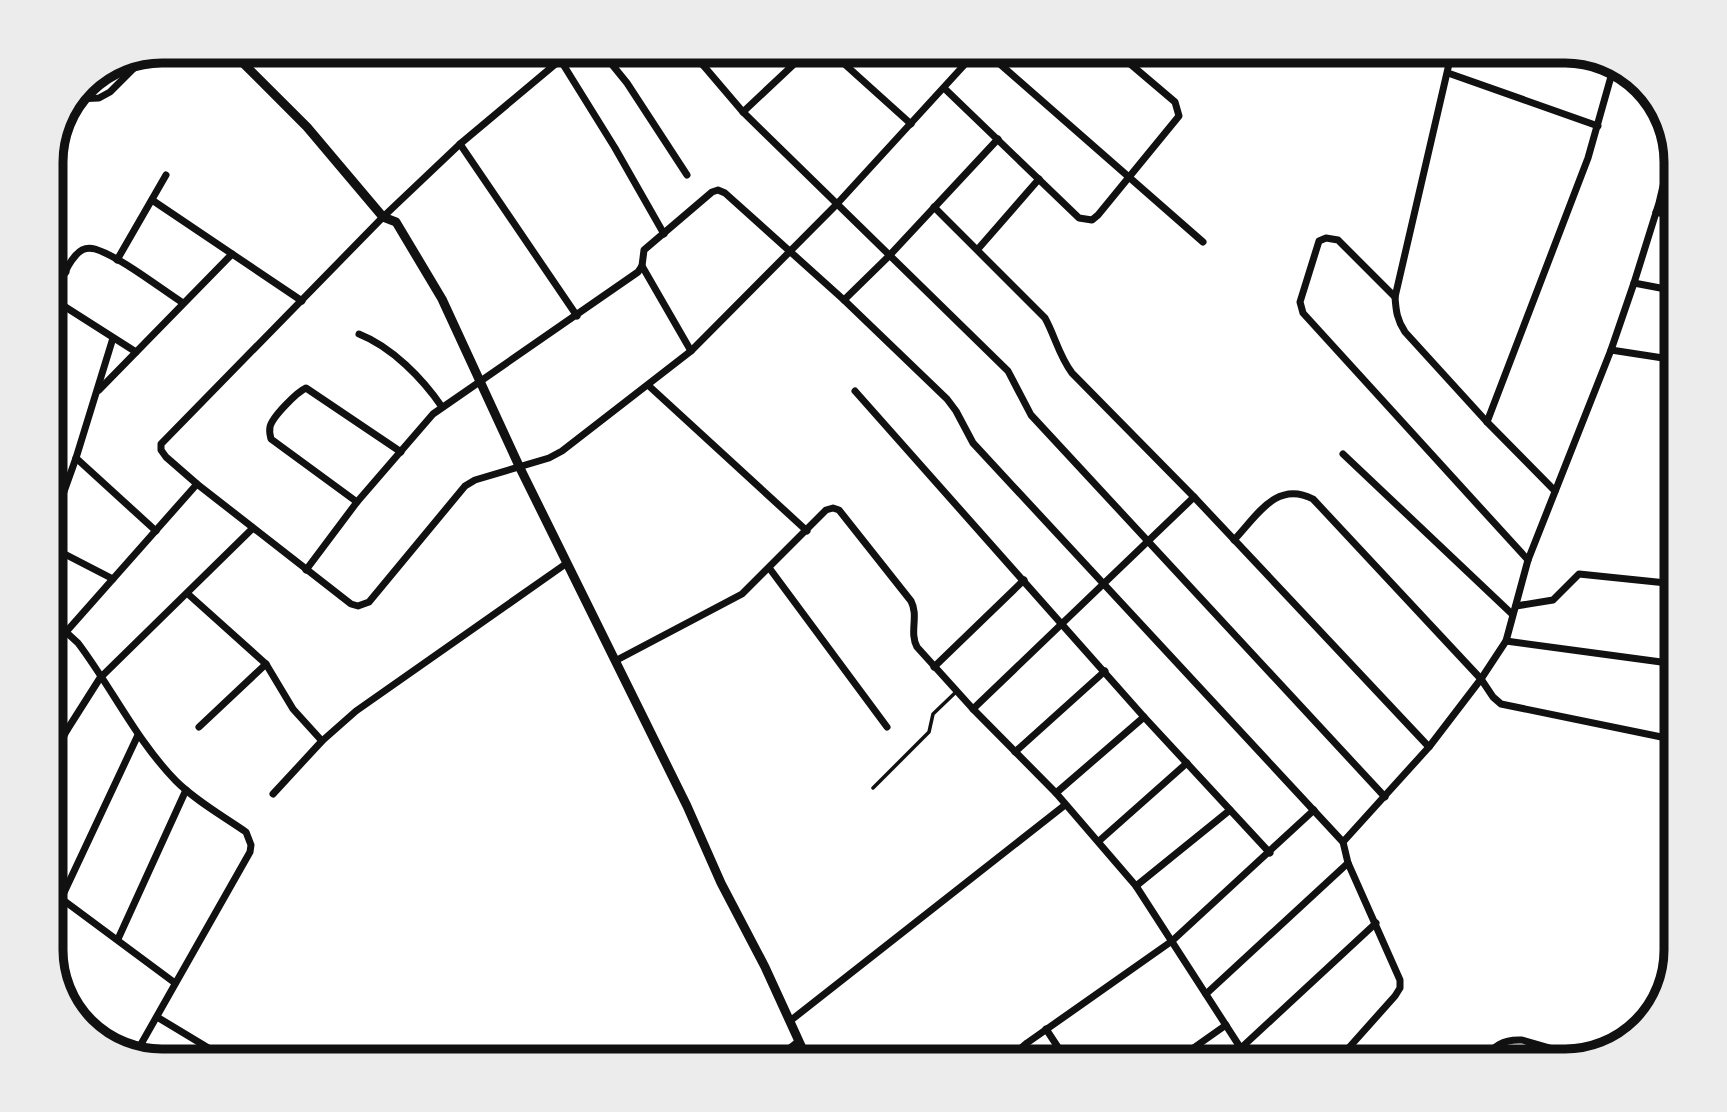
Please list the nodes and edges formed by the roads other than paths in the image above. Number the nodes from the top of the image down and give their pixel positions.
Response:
1 (243, 63) edge
2 (559, 63) edge
3 (562, 63) edge
4 (611, 63) edge
5 (795, 63) edge
6 (843, 63) edge
7 (966, 63) edge
8 (999, 63) edge
9 (1129, 63) edge
10 (1450, 63) edge
11 (703, 65) edge
12 (134, 68) edge
13 (1448, 73) junction
14 (1612, 75) edge
15 (944, 88) junction
16 (87, 99) edge
17 (743, 112) junction
18 (911, 124) junction
19 (1598, 126) junction
20 (998, 139) junction
21 (460, 144) junction
22 (166, 175) dead end
23 (687, 175) dead end
24 (1129, 178) junction
25 (1039, 179) junction
26 (1664, 180) edge
27 (152, 200) junction
28 (836, 205) junction
29 (934, 207) junction
30 (1656, 212) junction
31 (1664, 214) edge
32 (383, 217) junction
33 (664, 234) junction
34 (1203, 242) dead end
35 (978, 249) junction
36 (791, 252) junction
37 (232, 254) junction
38 (889, 256) junction
39 (117, 260) junction
40 (642, 266) junction
41 (63, 270) edge
42 (66, 272) junction
43 (63, 281) edge
44 (1634, 283) junction
45 (1664, 289) edge
46 (1395, 297) junction
47 (844, 300) junction
48 (302, 301) junction
49 (183, 303) junction
50 (63, 306) edge
51 (576, 316) junction
52 (359, 334) dead end
53 (113, 338) junction
54 (1611, 350) junction
55 (691, 351) junction
56 (136, 352) junction
57 (1664, 358) edge
58 (480, 380) junction
59 (649, 386) junction
60 (855, 391) dead end
61 (96, 393) junction
62 (442, 407) junction
63 (1487, 422) junction
64 (401, 452) junction
65 (1343, 454) dead end
66 (76, 458) junction
67 (520, 468) junction
68 (197, 484) junction
69 (1555, 491) junction
70 (63, 494) edge
71 (1194, 497) junction
72 (358, 502) junction
73 (252, 529) junction
74 (156, 531) junction
75 (807, 531) junction
76 (1148, 540) junction
77 (1234, 540) junction
78 (63, 553) edge
79 (1528, 560) junction
80 (567, 563) junction
81 (770, 569) junction
82 (306, 570) junction
83 (113, 579) junction
84 (1024, 580) junction
85 (1664, 583) edge
86 (1102, 584) junction
87 (188, 594) junction
88 (1514, 610) junction
89 (1062, 623) junction
90 (63, 630) edge
91 (66, 632) junction
92 (1506, 642) junction
93 (615, 661) junction
94 (1664, 662) edge
95 (266, 664) junction
96 (934, 667) junction
97 (1105, 671) junction
98 (100, 678) junction
99 (1481, 679) junction
100 (957, 691) junction
101 (973, 709) junction
102 (1144, 717) junction
103 (199, 727) dead end
104 (887, 727) dead end
105 (63, 728) edge
106 (67, 730) junction
107 (138, 735) junction
108 (63, 738) edge
109 (1664, 738) edge
110 (322, 741) junction
111 (1429, 747) junction
112 (1015, 752) junction
113 (1187, 764) junction
114 (873, 788) dead end
115 (186, 790) junction
116 (1056, 793) junction
117 (273, 794) dead end
118 (1385, 797) junction
119 (1065, 805) junction
120 (1230, 810) junction
121 (1314, 810) junction
122 (1099, 841) junction
123 (1343, 842) junction
124 (1269, 853) junction
125 (1348, 863) junction
126 (1136, 886) junction
127 (63, 895) edge
128 (63, 900) edge
129 (1376, 923) junction
130 (118, 939) junction
131 (1172, 941) junction
132 (175, 983) junction
133 (1206, 993) junction
134 (157, 1017) junction
135 (790, 1021) junction
136 (1226, 1025) junction
137 (1046, 1029) junction
138 (799, 1041) junction
139 (140, 1047) edge
140 (1241, 1048) joint
141 (210, 1049) edge
142 (789, 1049) edge
143 (803, 1049) edge
144 (1021, 1049) edge
145 (1059, 1049) edge
146 (1192, 1049) edge
147 (1347, 1049) edge
148 (1494, 1049) edge
149 (1549, 1049) edge

1 - 32 street
2 - 21 street
3 - 33 street
4 - 23 street
5 - 17 street
6 - 18 street
7 - 15 street
8 - 24 street
9 - 24 street
10 - 13 street
11 - 17 street
12 - 16 street
13 - 19 street
13 - 46 street
14 - 19 street
15 - 18 street
15 - 20 street
17 - 28 street
18 - 28 street
19 - 63 street
20 - 25 street
20 - 29 street
21 - 32 street
21 - 51 street
22 - 27 street
24 - 25 street
24 - 34 street
25 - 35 street
26 - 30 street
27 - 37 street
27 - 39 street
28 - 36 street
28 - 38 street
29 - 35 street
29 - 38 street
30 - 31 street
30 - 44 street
32 - 48 street
32 - 58 street
33 - 36 street
33 - 40 street
35 - 71 street
36 - 47 street
36 - 55 street
37 - 48 street
37 - 49 street
38 - 47 street
38 - 76 street
39 - 42 street
39 - 49 street
40 - 51 street
40 - 55 street
41 - 42 street
42 - 43 street
44 - 45 street
44 - 54 street
46 - 63 street
46 - 79 street
47 - 86 street
48 - 68 street
49 - 56 street
50 - 53 street
51 - 58 street
52 - 62 street
53 - 56 street
53 - 61 street
54 - 57 street
54 - 69 street
55 - 59 street
56 - 61 street
58 - 62 street
58 - 67 street
59 - 67 street
59 - 75 street
60 - 84 street
61 - 66 street
62 - 64 street
63 - 69 street
64 - 72 street
64 - 72 street
65 - 88 street
66 - 70 street
66 - 74 street
67 - 80 street
67 - 82 street
68 - 73 street
68 - 74 street
69 - 79 street
71 - 76 street
71 - 77 street
72 - 82 street
73 - 82 street
73 - 87 street
74 - 83 street
75 - 81 street
75 - 96 street
76 - 86 street
76 - 118 street
77 - 99 street
77 - 111 street
78 - 83 street
79 - 88 street
80 - 93 street
80 - 110 street
81 - 93 street
81 - 104 street
83 - 91 street
84 - 89 street
84 - 96 street
85 - 88 street
86 - 89 street
86 - 121 street
87 - 95 street
87 - 98 street
88 - 92 street
89 - 97 street
89 - 101 street
90 - 91 street
91 - 98 street
92 - 94 street
92 - 99 street
93 - 135 street
95 - 103 street
95 - 110 street
96 - 100 street
97 - 102 street
97 - 112 street
98 - 106 street
98 - 107 street
99 - 109 street
99 - 111 street
100 - 101 street
100 - 114 lane
101 - 112 street
102 - 113 street
102 - 116 street
105 - 106 street
106 - 108 street
107 - 115 street
107 - 127 street
110 - 117 street
111 - 118 street
112 - 116 street
113 - 120 street
113 - 122 street
115 - 130 street
115 - 132 street
116 - 119 street
118 - 123 street
119 - 122 street
119 - 135 street
120 - 124 street
120 - 126 street
121 - 123 street
121 - 124 street
122 - 126 street
123 - 125 street
124 - 131 street
125 - 129 street
125 - 133 street
126 - 131 street
128 - 130 street
129 - 140 street
129 - 147 street
130 - 132 street
131 - 133 street
131 - 137 street
132 - 134 street
133 - 136 street
134 - 139 street
134 - 141 street
135 - 138 street
136 - 140 street
136 - 146 street
137 - 144 street
137 - 145 street
138 - 142 street
138 - 143 street
148 - 149 street

